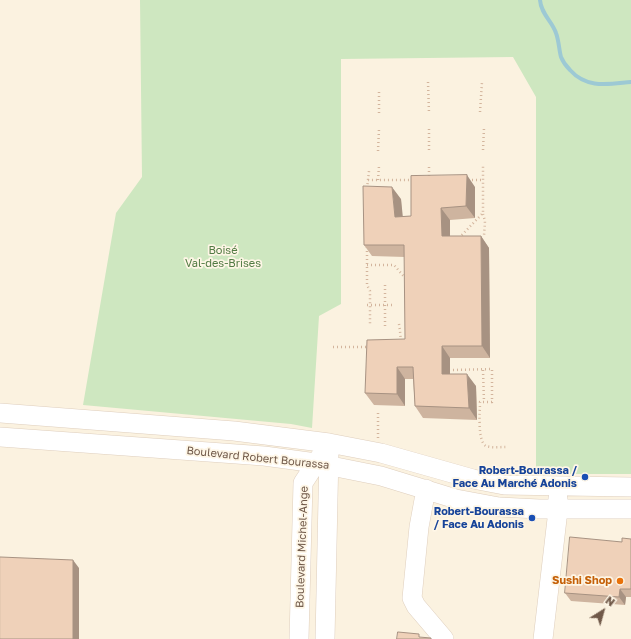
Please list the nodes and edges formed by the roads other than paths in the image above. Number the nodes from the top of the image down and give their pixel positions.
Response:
1 (0, 413) edge
2 (0, 437) edge
3 (329, 443) junction
4 (322, 464) junction
5 (558, 486) junction
6 (631, 487) edge
7 (426, 489) junction
8 (558, 509) junction
9 (631, 509) edge
10 (299, 639) edge
11 (324, 639) edge
12 (444, 639) edge
13 (544, 639) edge

1 - 3 street, Boulevard Robert Bourassa
2 - 4 street, Boulevard Robert Bourassa
3 - 4 street, Boulevard Michel-Ange
3 - 5 street, Boulevard Robert Bourassa
4 - 7 street, Boulevard Robert Bourassa
4 - 10 street, Boulevard Michel-Ange
4 - 11 street
5 - 6 street, Boulevard Robert Bourassa
5 - 8 street
7 - 8 street, Boulevard Robert Bourassa
7 - 12 street
8 - 9 street, Boulevard Robert Bourassa
8 - 13 street

